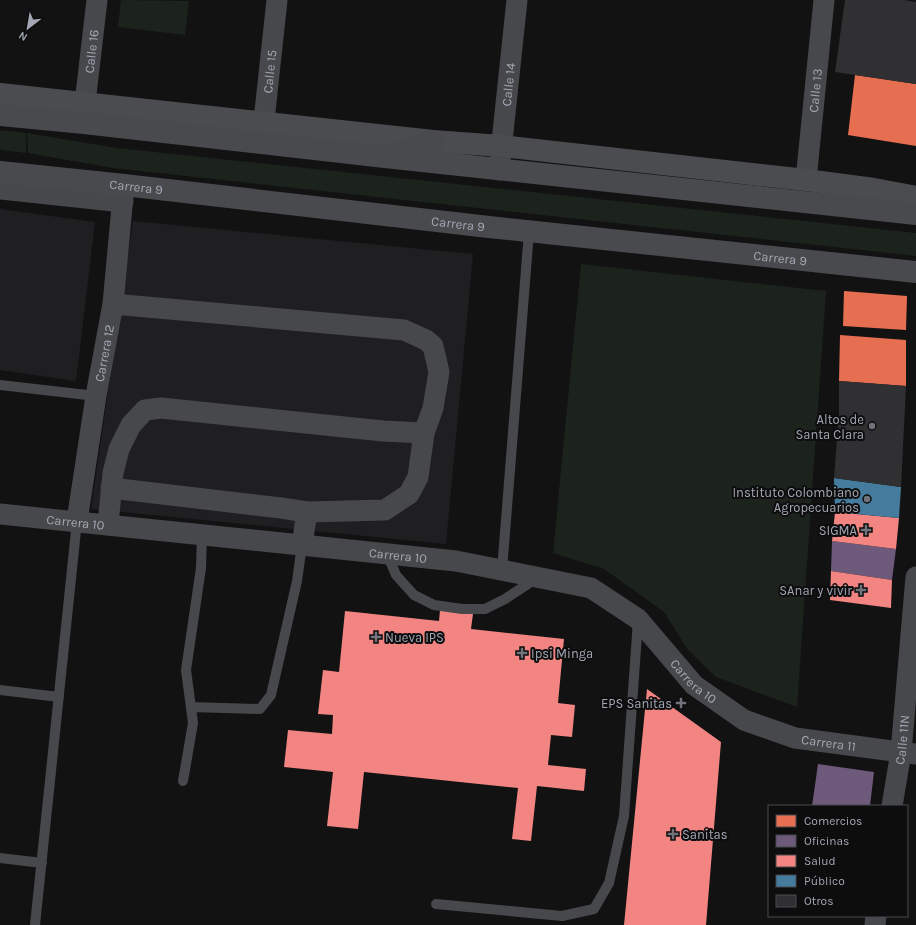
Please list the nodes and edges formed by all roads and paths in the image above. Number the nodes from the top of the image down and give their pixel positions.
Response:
1 (97, 0) edge
2 (277, 0) edge
3 (517, 0) edge
4 (824, 0) edge
5 (0, 94) edge
6 (85, 103) junction
7 (0, 115) edge
8 (262, 133) junction
9 (433, 141) junction
10 (501, 146) junction
11 (385, 157) junction
12 (499, 170) junction
13 (0, 172) edge
14 (806, 180) junction
15 (0, 189) edge
16 (874, 189) junction
17 (123, 193) junction
18 (916, 193) edge
19 (916, 197) edge
20 (916, 214) edge
21 (529, 232) junction
22 (916, 272) edge
23 (113, 304) junction
24 (0, 385) edge
25 (96, 396) junction
26 (424, 434) junction
27 (111, 488) junction
28 (307, 512) junction
29 (0, 514) edge
30 (77, 521) junction
31 (108, 524) junction
32 (202, 534) junction
33 (302, 545) junction
34 (387, 554) junction
35 (502, 570) junction
36 (538, 577) junction
37 (916, 577) edge
38 (638, 618) junction
39 (0, 690) edge
40 (59, 698) junction
41 (191, 707) junction
42 (744, 720) joint
43 (908, 753) edge
44 (183, 781) dead end
45 (892, 805) edge
46 (0, 858) edge
47 (42, 863) junction
48 (436, 904) dead end
49 (35, 925) edge

1 - 6 street, Calle 16
2 - 8 street, Calle 15
3 - 10 street, Calle 14
4 - 14 street, Calle 13
5 - 6 street
6 - 8 street
7 - 8 main road
8 - 9 street
8 - 11 main road
9 - 10 street
9 - 11 main road
10 - 12 street, Calle 14
10 - 14 street
11 - 12 main road
12 - 20 main road
13 - 17 main road, Carrera 9
14 - 16 street
15 - 17 street
16 - 18 street
16 - 19 street
17 - 21 main road, Carrera 9
17 - 23 street, Carrera 12
21 - 22 main road, Carrera 9
21 - 35 lane
23 - 25 street, Carrera 12
23 - 26 street
24 - 25 lane
25 - 30 street, Carrera 12
26 - 27 street
26 - 28 street
27 - 28 street
27 - 31 street
28 - 33 street
29 - 30 street, Carrera 10
30 - 31 street, Carrera 10
30 - 40 lane
31 - 32 street, Carrera 10
32 - 33 street, Carrera 10
32 - 41 lane
33 - 34 street, Carrera 10
33 - 41 lane
34 - 35 street, Carrera 10
34 - 36 lane
35 - 36 street, Carrera 10
36 - 38 street, Carrera 10
37 - 43 street, Calle 11N
38 - 42 street, Carrera 10
38 - 48 lane
39 - 40 lane
40 - 47 lane
41 - 44 lane
42 - 43 street, Carrera 11
43 - 45 street, Calle 11N
46 - 47 lane
47 - 49 lane

